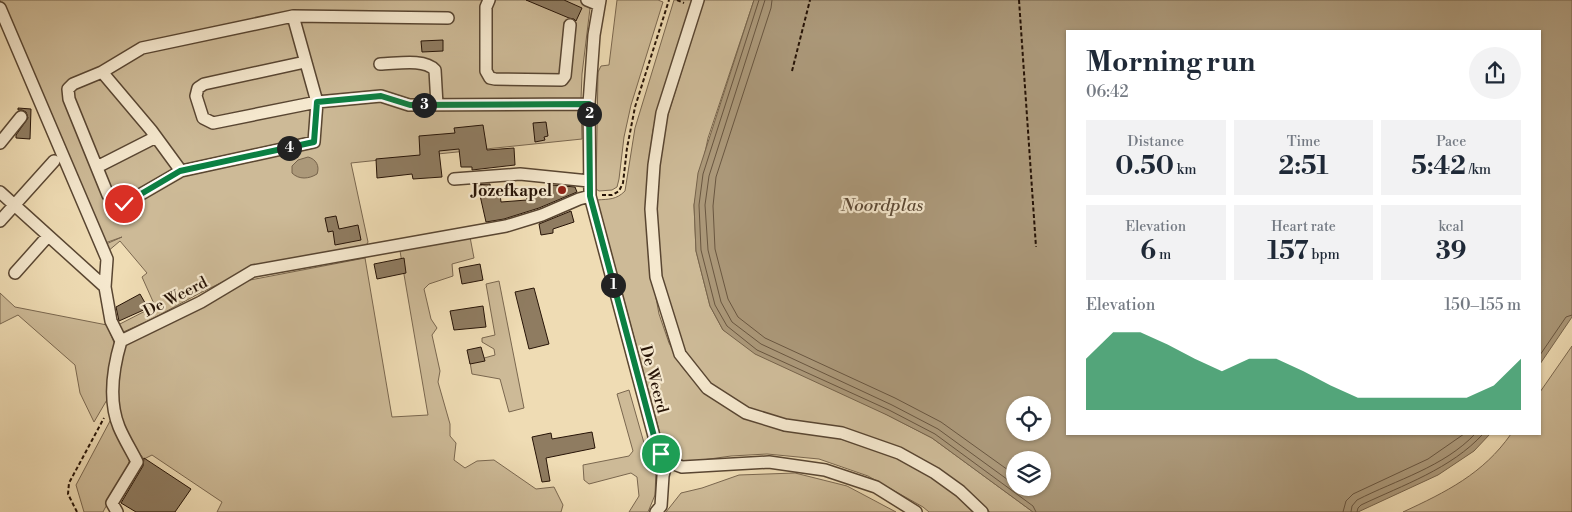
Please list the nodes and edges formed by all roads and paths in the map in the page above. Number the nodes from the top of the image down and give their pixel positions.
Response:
1 (489, 0) edge
2 (587, 0) edge
3 (669, 0) edge
4 (698, 0) edge
5 (810, 0) edge
6 (1019, 0) edge
7 (599, 3) edge
8 (0, 8) edge
9 (293, 16) junction
10 (448, 18) dead end
11 (570, 25) dead end
12 (305, 62) junction
13 (380, 64) dead end
14 (792, 70) dead end
15 (102, 72) junction
16 (317, 102) junction
17 (589, 104) junction
18 (437, 105) junction
19 (21, 117) dead end
20 (156, 137) junction
21 (0, 142) edge
22 (54, 161) dead end
23 (97, 167) junction
24 (180, 171) junction
25 (454, 179) dead end
26 (589, 181) junction
27 (0, 192) edge
28 (590, 196) junction
29 (15, 206) junction
30 (0, 221) edge
31 (48, 236) junction
32 (1036, 247) dead end
33 (16, 273) dead end
34 (105, 287) junction
35 (121, 341) junction
36 (113, 406) junction
37 (668, 460) junction
38 (77, 512) edge
39 (117, 512) edge
40 (656, 512) edge
41 (916, 512) edge
42 (982, 512) edge

1 - 11 street
2 - 7 street
3 - 28 path
4 - 42 street
5 - 14 path
6 - 32 path
7 - 17 street, De Weerd
8 - 34 street
9 - 10 street
9 - 12 street
9 - 15 street
12 - 16 street
12 - 16 street
13 - 18 street
15 - 20 street
15 - 23 street
16 - 18 street
16 - 24 street
17 - 18 street
17 - 26 street, De Weerd
19 - 21 street
20 - 23 street
20 - 24 street
22 - 29 street
23 - 24 street
25 - 26 street
26 - 28 street, De Weerd
27 - 29 street
28 - 35 street, De Weerd
28 - 37 street, De Weerd
29 - 30 street
29 - 31 street
31 - 33 street
31 - 34 street
34 - 35 street
35 - 36 street
36 - 38 path
36 - 39 street
37 - 40 street
37 - 41 street

